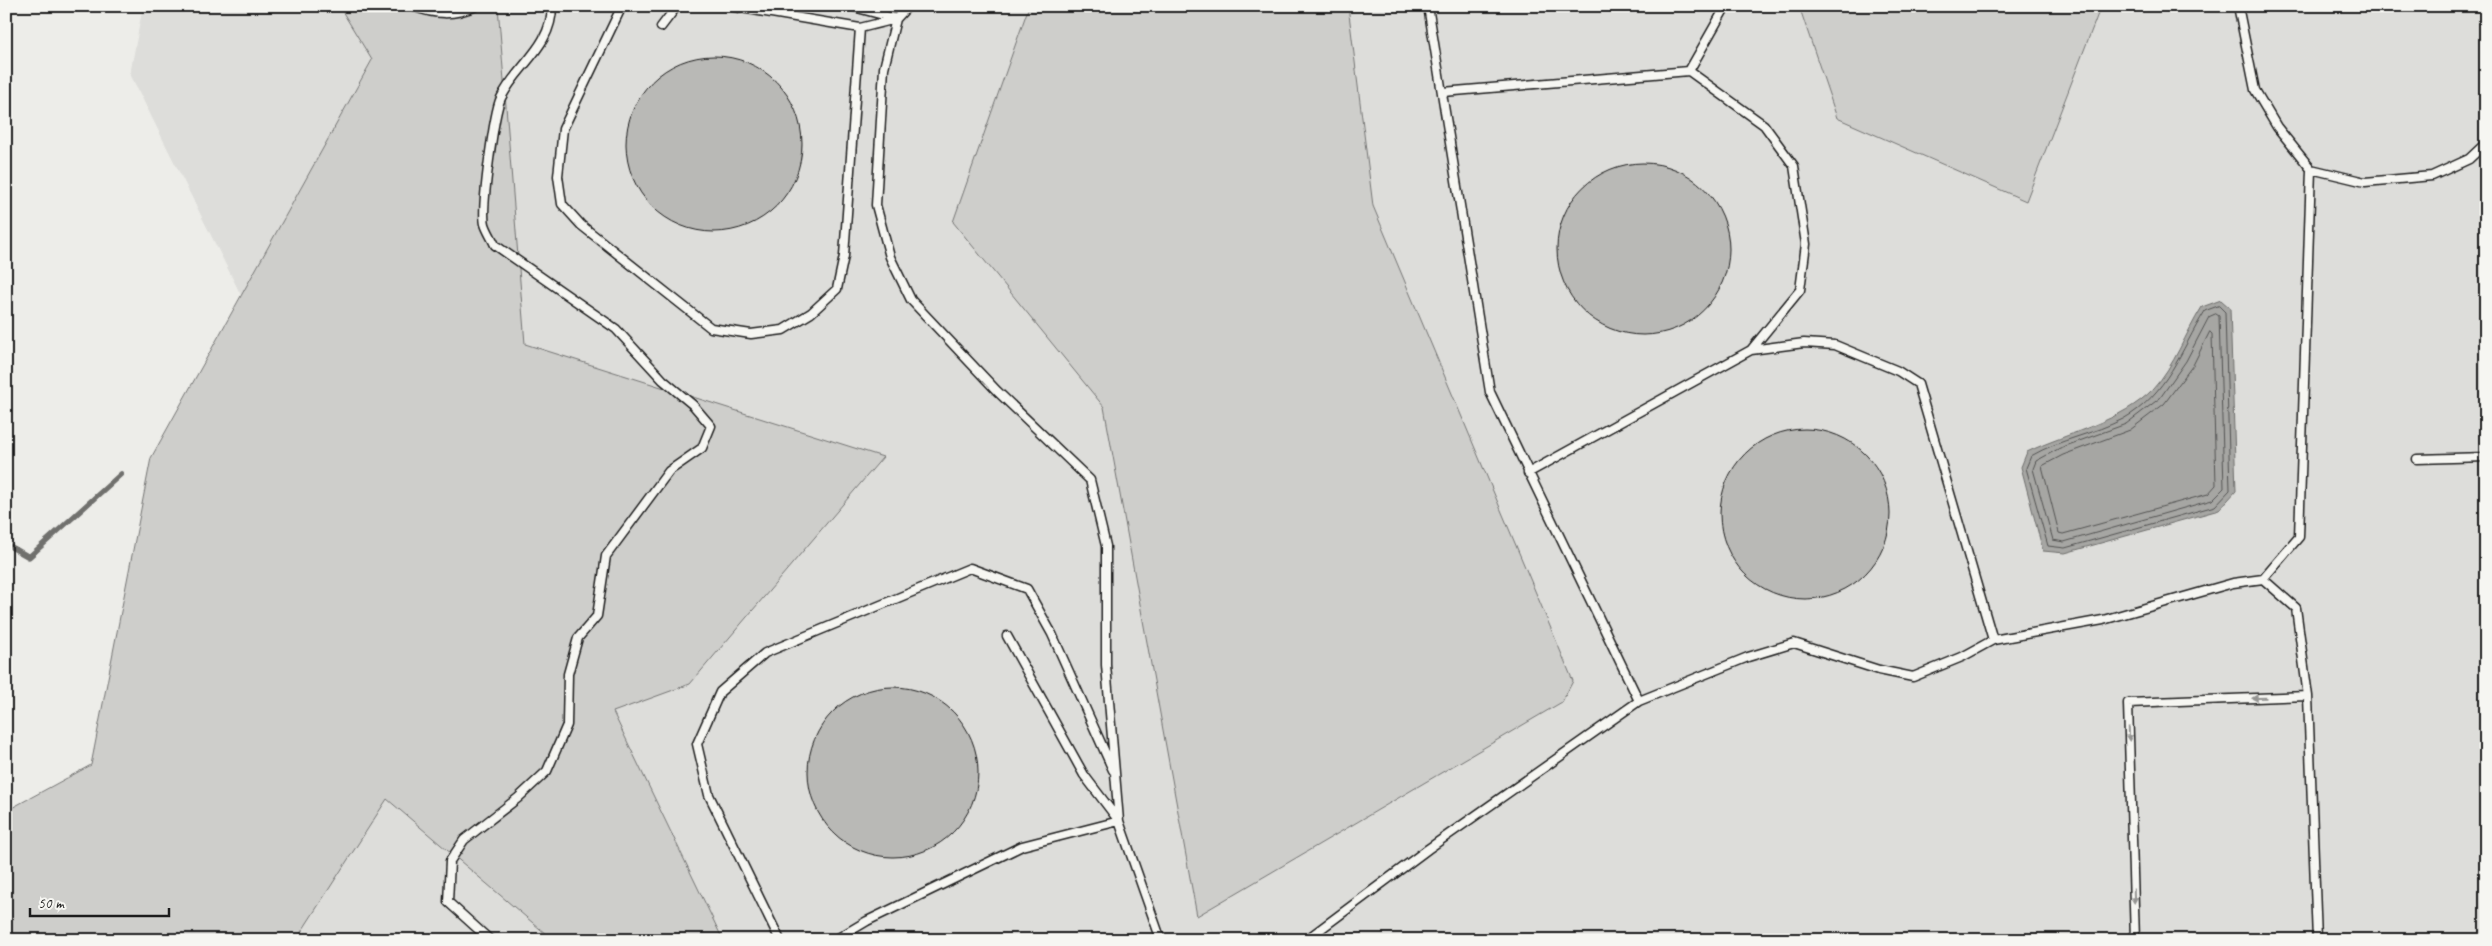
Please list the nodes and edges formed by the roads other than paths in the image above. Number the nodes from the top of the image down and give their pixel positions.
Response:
1 (412, 6) edge
2 (476, 6) edge
3 (552, 6) edge
4 (622, 6) edge
5 (677, 6) edge
6 (730, 6) edge
7 (850, 6) edge
8 (908, 6) edge
9 (1428, 6) edge
10 (1726, 6) edge
11 (2238, 6) edge
12 (896, 19) junction
13 (661, 27) dead end
14 (860, 28) junction
15 (1689, 71) junction
16 (1443, 92) junction
17 (2486, 143) edge
18 (2311, 169) junction
19 (1751, 350) junction
20 (2486, 457) edge
21 (2417, 459) dead end
22 (1528, 473) junction
23 (2263, 578) junction
24 (1007, 636) dead end
25 (1993, 640) junction
26 (2308, 696) junction
27 (1639, 701) junction
28 (1116, 776) junction
29 (1120, 821) junction
30 (1309, 939) edge
31 (490, 940) edge
32 (780, 940) edge
33 (835, 940) edge
34 (1161, 940) edge
35 (2135, 940) edge
36 (2316, 940) edge

1 - 2 lane
3 - 31 lane
4 - 14 lane
5 - 13 lane
6 - 14 lane
7 - 12 lane
8 - 12 lane
9 - 16 lane
10 - 15 lane
11 - 18 lane
12 - 14 lane
12 - 28 lane
15 - 16 lane
15 - 19 lane
16 - 22 lane
17 - 18 lane
18 - 23 lane
19 - 22 lane
19 - 25 lane
20 - 21 lane
22 - 27 lane
23 - 25 lane
23 - 26 lane
24 - 29 lane
25 - 27 lane
26 -> 35 lane
26 - 36 lane
27 - 30 lane
28 - 29 lane
28 - 32 lane
29 - 33 lane
29 - 34 lane

